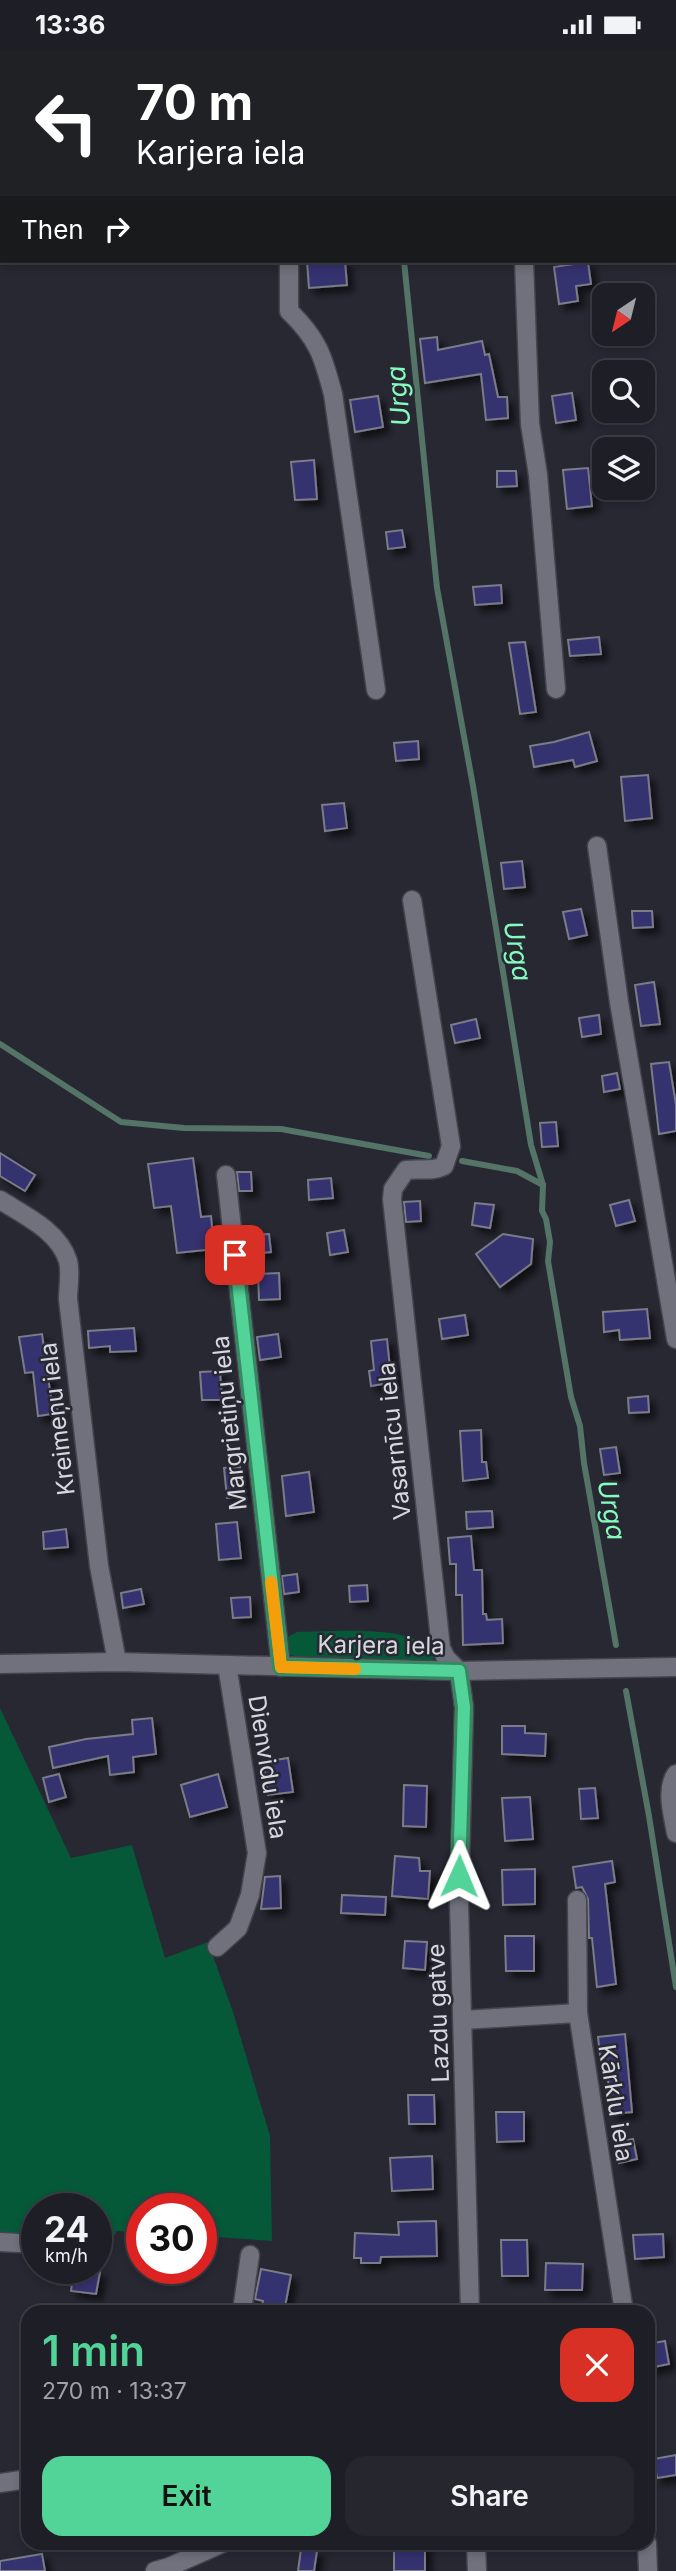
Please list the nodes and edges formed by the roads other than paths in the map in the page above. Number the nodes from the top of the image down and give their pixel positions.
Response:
1 (289, 263) edge
2 (524, 263) edge
3 (556, 689) dead end
4 (376, 690) dead end
5 (597, 846) dead end
6 (412, 900) dead end
7 (226, 1175) dead end
8 (0, 1200) edge
9 (676, 1339) edge
10 (117, 1662) junction
11 (0, 1664) edge
12 (227, 1665) junction
13 (281, 1667) junction
14 (676, 1667) edge
15 (459, 1671) junction
16 (676, 1774) edge
17 (676, 1833) edge
18 (577, 1900) dead end
19 (217, 1947) dead end
20 (578, 2013) junction
21 (463, 2019) junction
22 (0, 2242) edge
23 (21, 2243) edge
24 (250, 2255) dead end
25 (243, 2305) edge
26 (470, 2305) edge
27 (623, 2305) edge
28 (21, 2480) edge
29 (0, 2483) edge
30 (207, 2550) edge
31 (476, 2550) edge
32 (647, 2550) edge
33 (155, 2571) edge
34 (477, 2571) edge
35 (648, 2571) edge

1 - 4 street
2 - 3 street
5 - 9 street
6 - 15 street, Vasarnīcu iela
7 - 13 street, Margrietiņu iela
8 - 10 street, Kreimeņu iela
10 - 11 street, Karjera iela
10 - 12 street, Karjera iela
12 - 13 street, Karjera iela
12 - 19 street, Dienvidu iela
13 - 15 street, Karjera iela
14 - 15 street, Karjera iela
15 - 21 street, Lazdu gatve
16 - 17 street
18 - 20 street, Kārklu iela
20 - 21 street
20 - 27 street, Kārklu iela
21 - 26 street, Lazdu gatve
22 - 23 street
24 - 25 street
28 - 29 street
30 - 33 street
31 - 34 street
32 - 35 street

